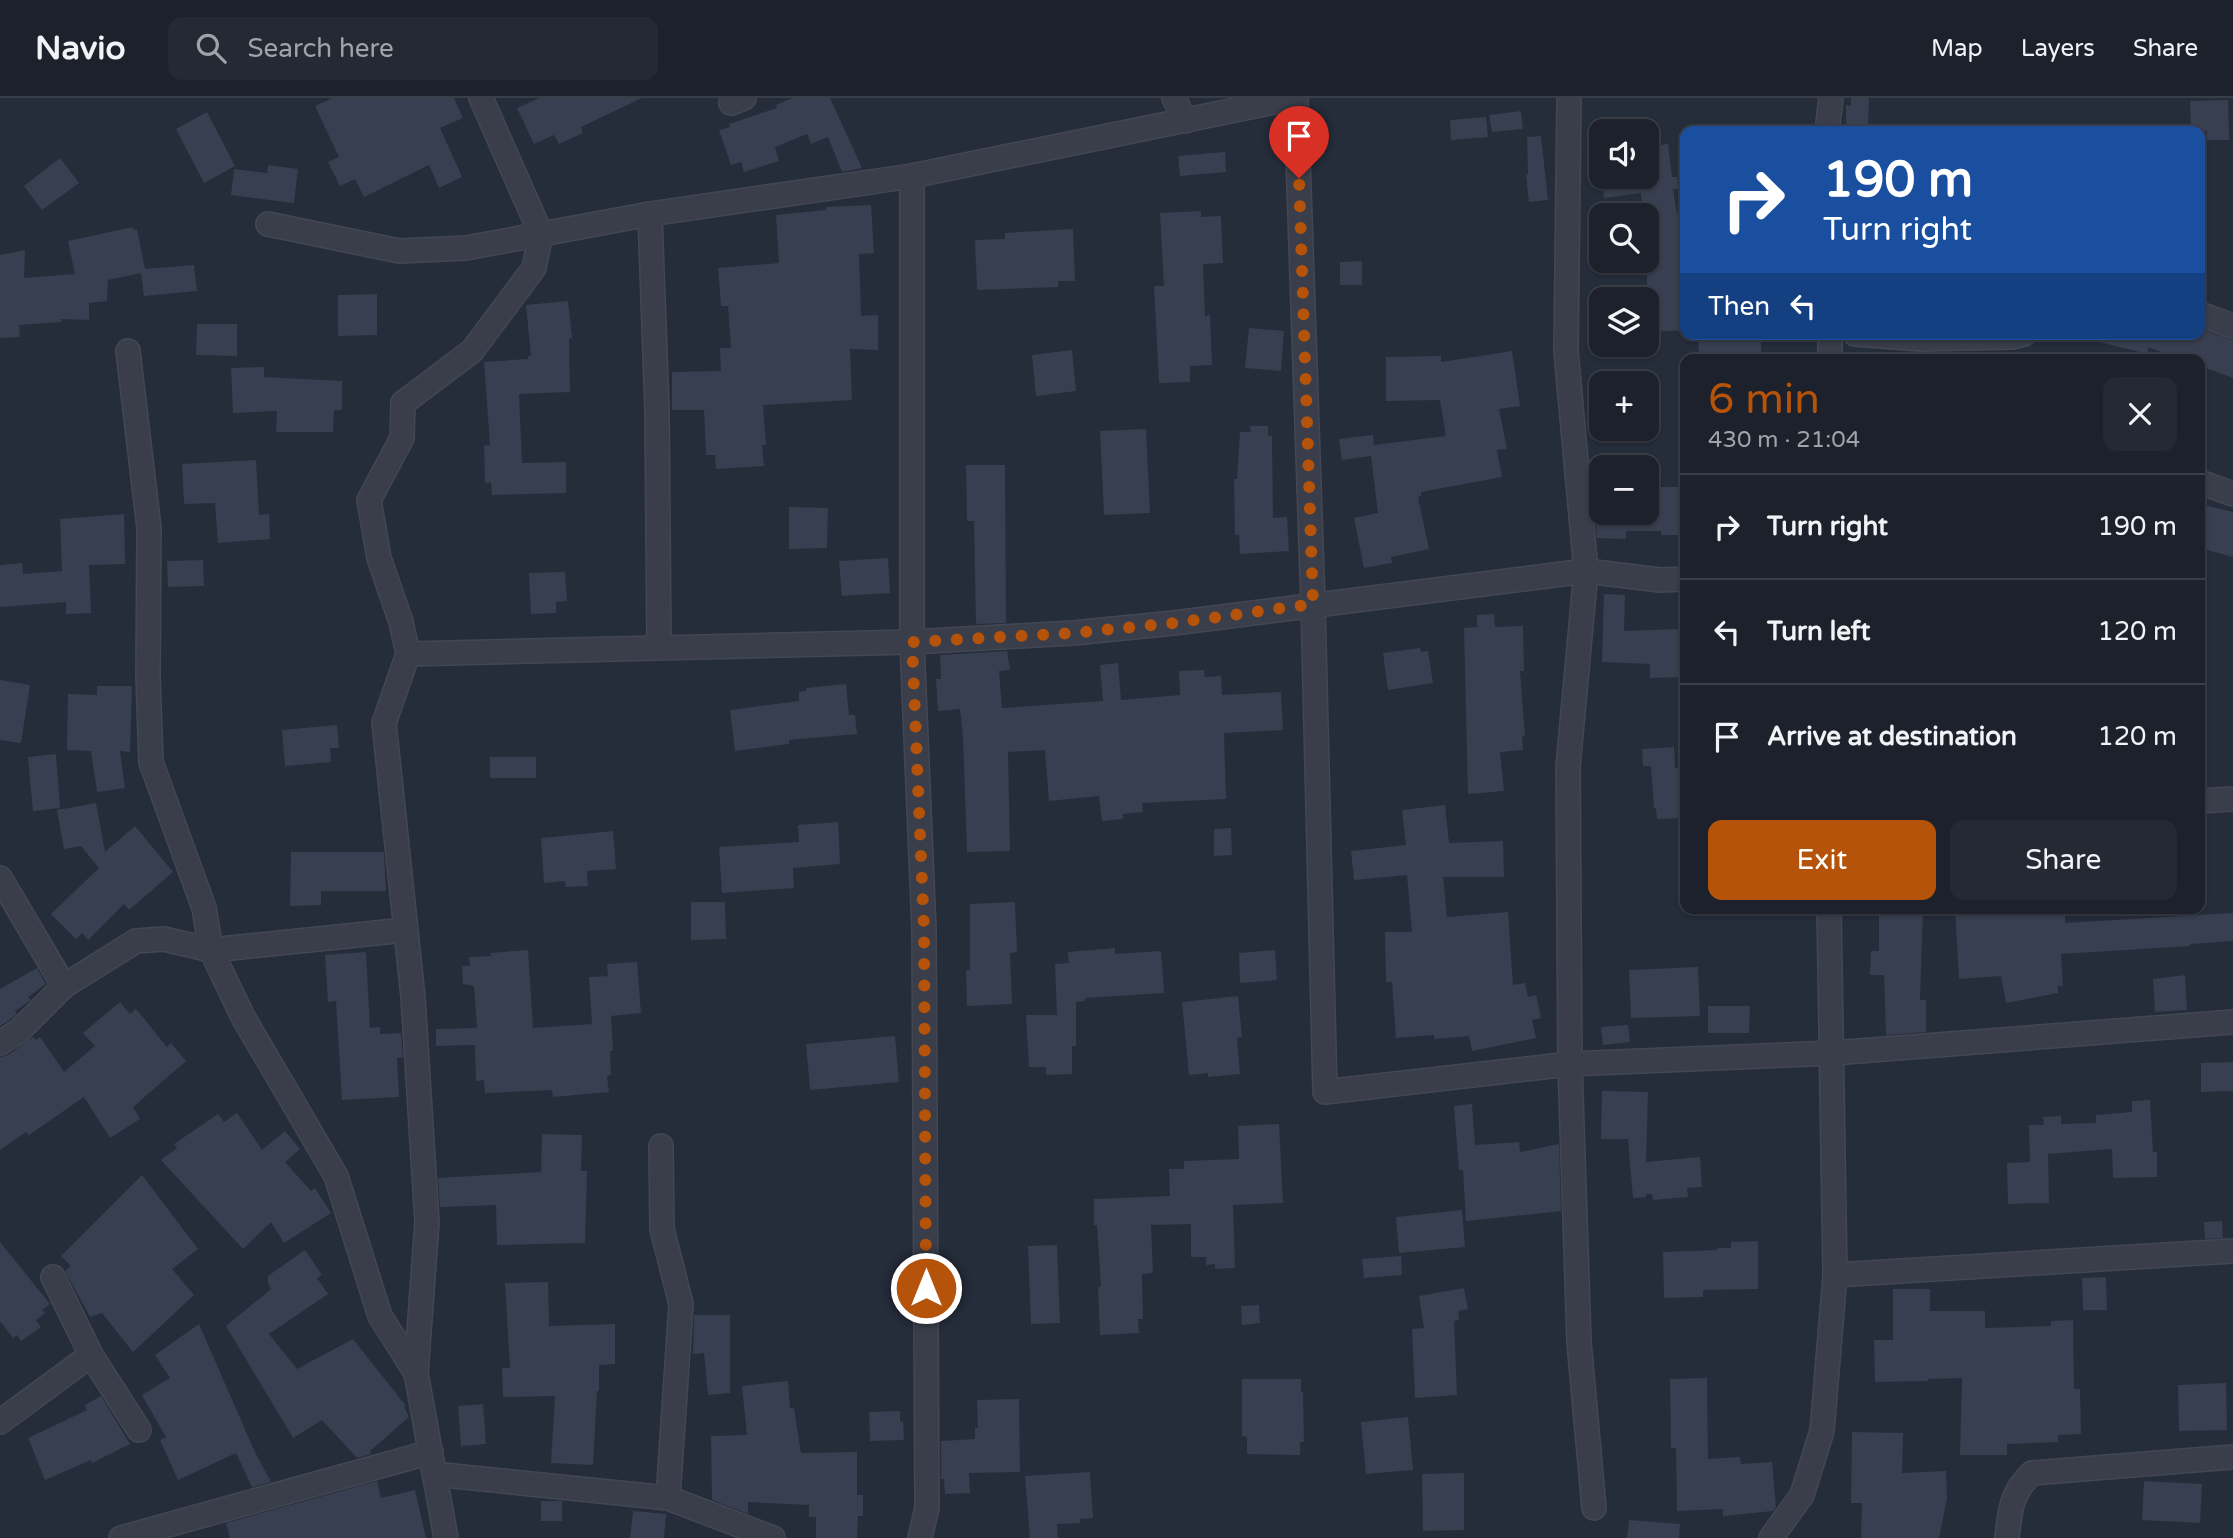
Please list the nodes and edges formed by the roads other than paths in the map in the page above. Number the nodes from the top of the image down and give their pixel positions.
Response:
1 (481, 98) edge
2 (1174, 98) edge
3 (1295, 98) edge
4 (1569, 98) edge
5 (1831, 98) edge
6 (1185, 121) junction
7 (1828, 126) edge
8 (912, 176) junction
9 (650, 214) junction
10 (268, 225) dead end
11 (541, 234) junction
12 (2205, 316) edge
13 (2233, 326) edge
14 (128, 351) dead end
15 (2205, 484) edge
16 (2233, 494) edge
17 (1586, 571) junction
18 (1680, 579) edge
19 (1313, 604) junction
20 (912, 642) junction
21 (659, 648) junction
22 (408, 654) junction
23 (2233, 799) edge
24 (2205, 801) edge
25 (0, 878) edge
26 (1829, 914) edge
27 (405, 930) junction
28 (211, 950) junction
29 (64, 986) junction
30 (2233, 1021) edge
31 (0, 1043) edge
32 (1833, 1053) junction
33 (1570, 1064) junction
34 (661, 1146) dead end
35 (2233, 1251) edge
36 (1835, 1275) junction
37 (53, 1277) dead end
38 (91, 1355) junction
39 (416, 1373) junction
40 (0, 1422) edge
41 (139, 1430) dead end
42 (2233, 1457) edge
43 (433, 1463) junction
44 (668, 1497) junction
45 (1594, 1508) dead end
46 (121, 1538) edge
47 (446, 1538) edge
48 (774, 1538) edge
49 (920, 1538) edge
50 (1771, 1538) edge
51 (2007, 1538) edge

1 - 11 street
2 - 6 street
3 - 6 street
3 - 19 street
4 - 17 street
5 - 7 street
6 - 8 street
8 - 9 street
8 - 20 street
9 - 11 street
9 - 21 street
10 - 11 street
11 - 22 street
12 - 13 street
14 - 28 street
15 - 16 street
17 - 18 street
17 - 19 street
17 - 33 street
19 - 20 street
19 - 33 street
20 - 21 street
20 - 49 street
21 - 22 street
22 - 27 street
23 - 24 street
25 - 29 street
26 - 32 street
27 - 28 street
27 - 39 street
28 - 29 street
28 - 39 street
29 - 31 street
30 - 32 street
32 - 33 street
32 - 36 street
33 - 45 street
34 - 44 street
35 - 36 street
36 - 50 street
37 - 38 street
38 - 40 street
38 - 41 street
39 - 43 street
42 - 51 street
43 - 44 street
43 - 46 street
43 - 47 street
44 - 48 street

